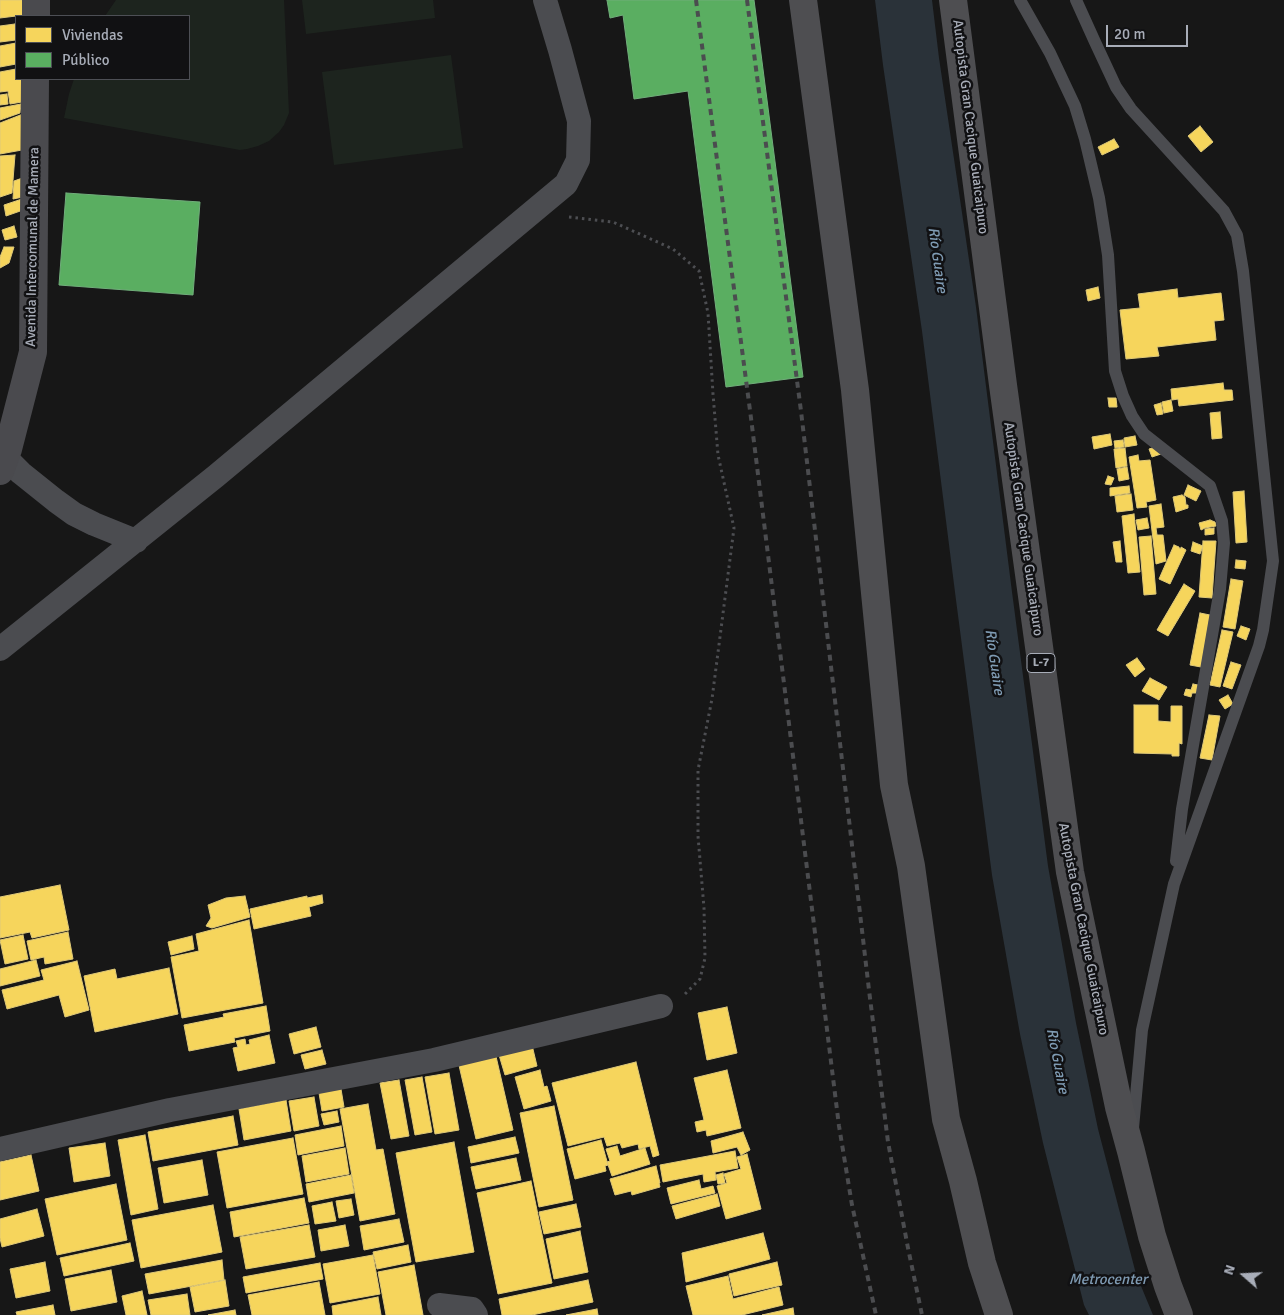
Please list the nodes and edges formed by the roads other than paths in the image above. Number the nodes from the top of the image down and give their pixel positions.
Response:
1 (36, 0) edge
2 (545, 0) edge
3 (803, 0) edge
4 (953, 0) edge
5 (1020, 0) edge
6 (1076, 0) edge
7 (36, 15) edge
8 (35, 80) edge
9 (3, 464) edge
10 (136, 541) junction
11 (0, 649) edge
12 (1174, 884) junction
13 (661, 1006) road end
14 (0, 1149) edge
15 (1131, 1151) junction
16 (439, 1305) dead end
17 (476, 1315) edge
18 (999, 1315) edge
19 (1179, 1315) edge

1 - 7 street
2 - 10 street
3 - 18 highway
4 - 15 highway, Autopista Gran Cacique Guaicaipuro / L-7
5 - 12 lane
6 - 12 lane
8 - 9 street, Avenida Intercomunal de Mamera
9 - 10 street
10 - 11 street
12 - 15 lane
13 - 14 street
15 - 19 highway, Autopista Gran Cacique Guaicaipuro / L-7
16 - 17 street

